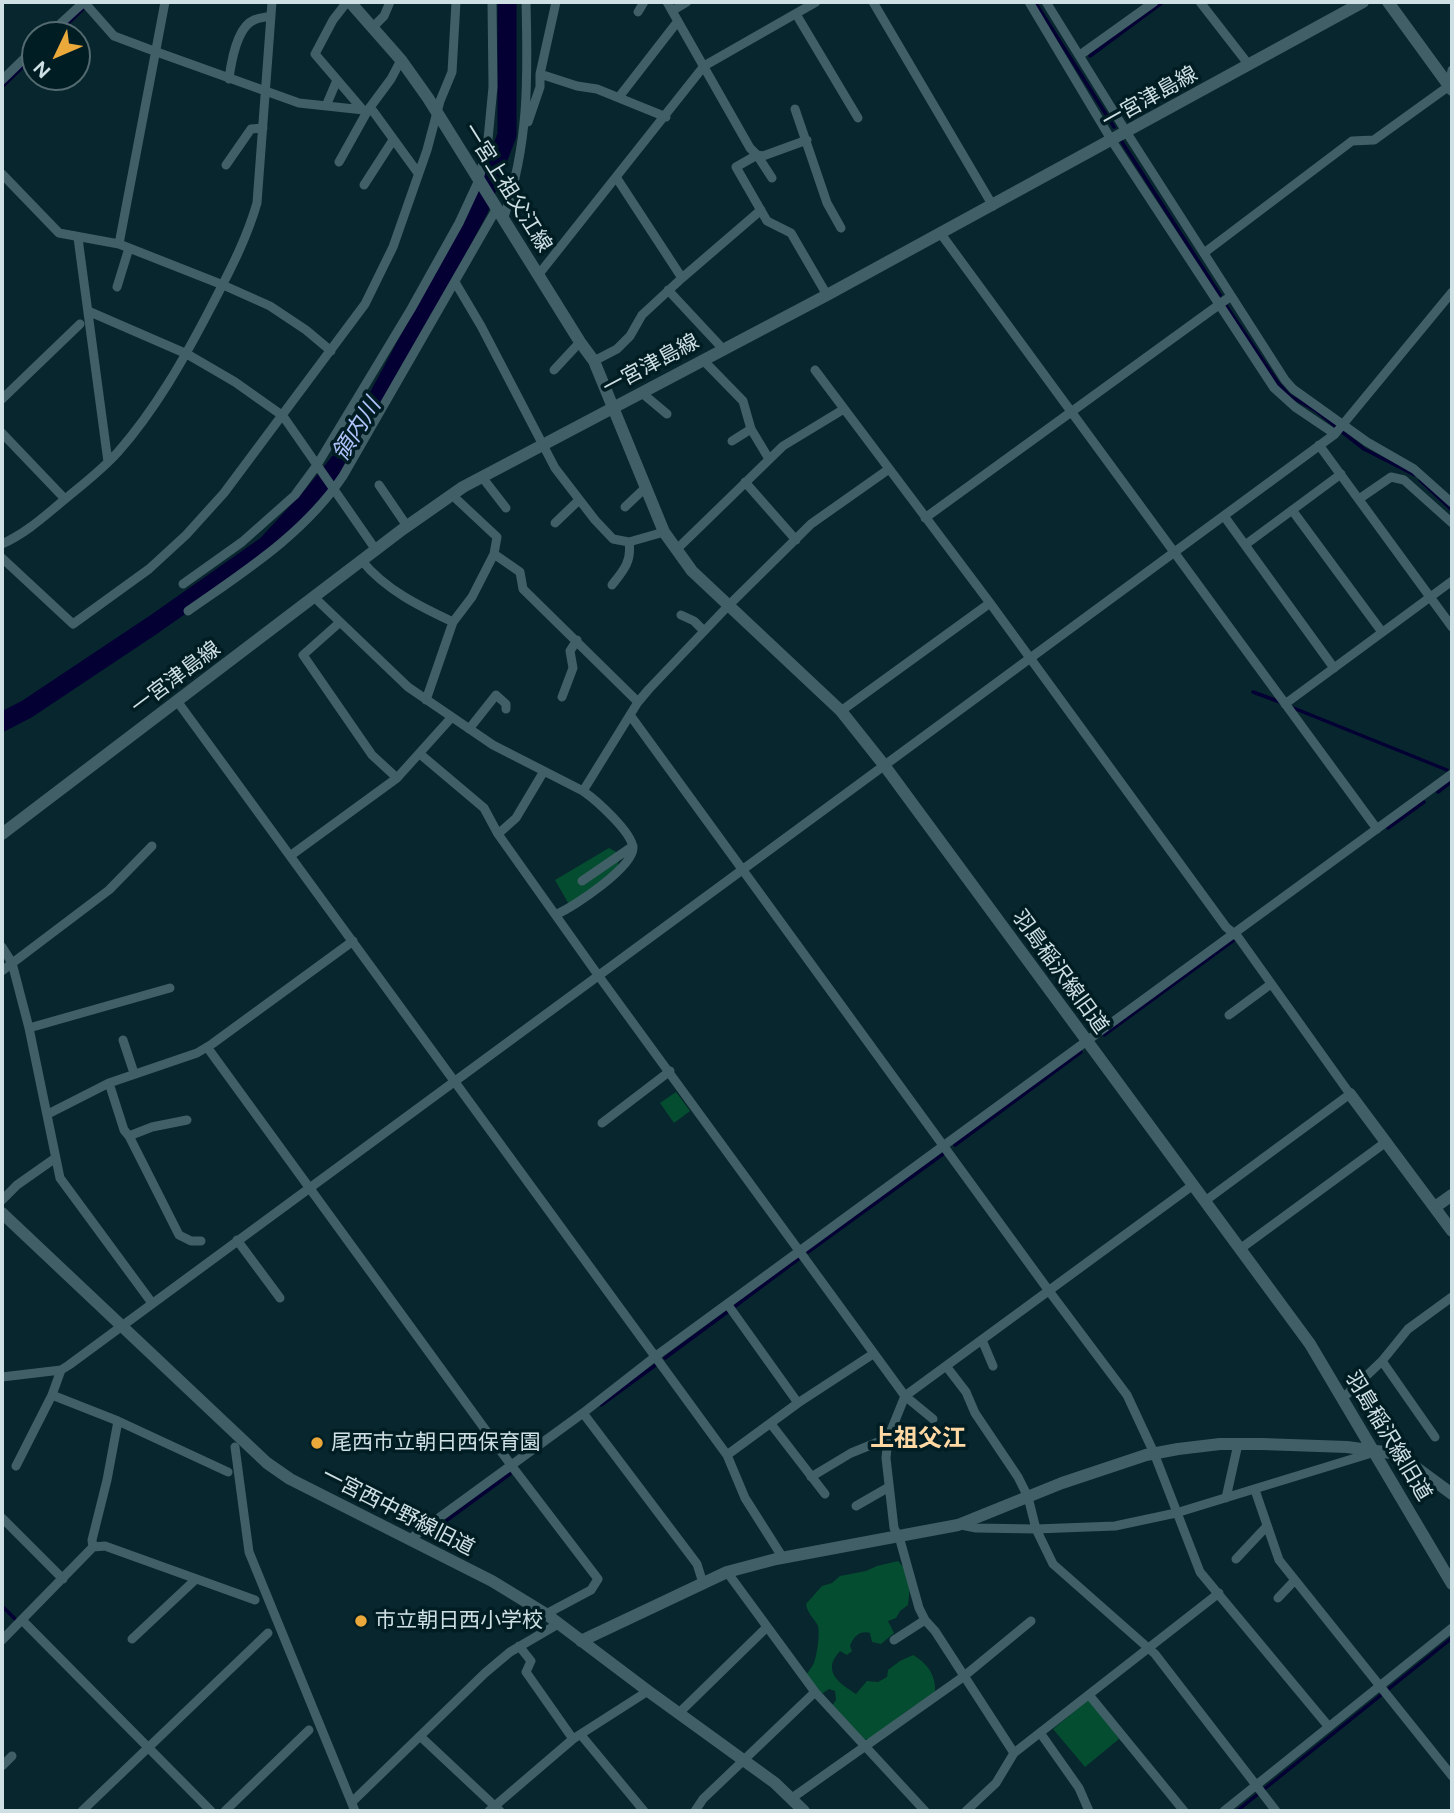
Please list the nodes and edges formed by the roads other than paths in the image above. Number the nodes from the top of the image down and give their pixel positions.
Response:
1 (84, 2) edge
2 (165, 2) edge
3 (272, 2) edge
4 (349, 2) edge
5 (390, 2) edge
6 (456, 2) edge
7 (492, 2) edge
8 (526, 2) edge
9 (556, 2) edge
10 (645, 2) edge
11 (687, 2) edge
12 (816, 2) edge
13 (873, 2) edge
14 (1029, 2) edge
15 (1046, 2) edge
16 (1154, 2) edge
17 (1200, 2) edge
18 (1363, 2) edge
19 (1388, 2) edge
20 (669, 6) edge
21 (638, 12) dead end
22 (796, 14) junction
23 (271, 16) junction
24 (63, 21) edge
25 (678, 21) junction
26 (374, 26) junction
27 (154, 51) junction
28 (1080, 55) junction
29 (401, 60) junction
30 (21, 62) edge
31 (1249, 65) junction
32 (704, 66) junction
33 (1452, 70) edge
34 (540, 74) junction
35 (229, 79) junction
36 (2, 80) edge
37 (337, 80) junction
38 (1451, 88) edge
39 (266, 91) junction
40 (620, 97) junction
41 (326, 106) junction
42 (795, 109) dead end
43 (365, 110) junction
44 (438, 114) junction
45 (666, 117) junction
46 (858, 118) dead end
47 (263, 128) junction
48 (1127, 133) junction
49 (807, 140) junction
50 (393, 141) junction
51 (1112, 141) junction
52 (521, 145) junction
53 (757, 155) junction
54 (339, 162) dead end
55 (226, 165) dead end
56 (418, 173) junction
57 (2, 174) edge
58 (616, 177) junction
59 (772, 178) dead end
60 (480, 182) junction
61 (364, 185) dead end
62 (993, 206) junction
63 (499, 210) junction
64 (761, 210) junction
65 (841, 228) dead end
66 (942, 234) junction
67 (78, 238) junction
68 (119, 244) junction
69 (129, 248) junction
70 (1204, 253) junction
71 (539, 275) junction
72 (682, 278) junction
73 (455, 282) junction
74 (223, 285) junction
75 (117, 287) dead end
76 (668, 290) junction
77 (1452, 292) edge
78 (827, 295) junction
79 (1231, 296) junction
80 (1219, 305) junction
81 (88, 311) junction
82 (80, 324) dead end
83 (580, 342) junction
84 (723, 349) junction
85 (331, 351) junction
86 (187, 354) junction
87 (703, 360) junction
88 (594, 361) junction
89 (554, 370) dead end
90 (816, 370) dead end
91 (642, 393) junction
92 (2, 399) edge
93 (614, 406) junction
94 (844, 409) junction
95 (1070, 412) junction
96 (667, 414) dead end
97 (283, 416) junction
98 (1344, 425) junction
99 (751, 429) junction
100 (2, 433) edge
101 (1335, 434) junction
102 (732, 441) dead end
103 (542, 445) junction
104 (1320, 445) junction
105 (769, 459) junction
106 (108, 462) junction
107 (318, 466) junction
108 (889, 469) junction
109 (1341, 474) junction
110 (481, 477) junction
111 (745, 482) junction
112 (379, 485) dead end
113 (333, 488) junction
114 (645, 488) junction
115 (452, 494) junction
116 (65, 499) junction
117 (1359, 499) junction
118 (579, 500) junction
119 (1452, 503) edge
120 (632, 506) dead end
121 (506, 508) dead end
122 (1292, 510) junction
123 (1224, 516) junction
124 (925, 518) junction
125 (555, 523) dead end
126 (1452, 523) edge
127 (407, 526) junction
128 (664, 532) junction
129 (796, 540) junction
130 (629, 542) junction
131 (2, 544) edge
132 (1245, 545) junction
133 (376, 550) junction
134 (676, 550) junction
135 (1174, 552) junction
136 (494, 554) junction
137 (2, 558) edge
138 (362, 561) junction
139 (1452, 581) edge
140 (183, 584) dead end
141 (611, 585) dead end
142 (314, 597) junction
143 (1430, 597) junction
144 (990, 603) junction
145 (728, 606) junction
146 (188, 611) dead end
147 (681, 615) dead end
148 (453, 622) junction
149 (340, 623) junction
150 (1452, 627) edge
151 (704, 631) junction
152 (1382, 632) junction
153 (577, 640) junction
154 (1028, 658) junction
155 (1334, 668) junction
156 (562, 697) dead end
157 (426, 700) junction
158 (177, 701) junction
159 (638, 702) junction
160 (1285, 704) junction
161 (506, 709) dead end
162 (841, 711) junction
163 (630, 715) junction
164 (451, 718) junction
165 (469, 729) junction
166 (420, 754) junction
167 (884, 765) junction
168 (544, 771) junction
169 (1452, 774) edge
170 (397, 778) junction
171 (583, 791) junction
172 (1377, 830) junction
173 (2, 834) edge
174 (498, 834) junction
175 (152, 846) dead end
176 (633, 846) junction
177 (290, 856) junction
178 (741, 870) junction
179 (582, 881) dead end
180 (557, 914) junction
181 (1234, 933) junction
182 (353, 942) junction
183 (2, 947) edge
184 (12, 963) junction
185 (2, 971) edge
186 (598, 975) junction
187 (1271, 984) junction
188 (170, 988) dead end
189 (1229, 1015) dead end
190 (29, 1028) junction
191 (123, 1040) dead end
192 (1087, 1041) junction
193 (207, 1047) junction
194 (670, 1071) junction
195 (134, 1073) junction
196 (455, 1082) junction
197 (109, 1083) junction
198 (1350, 1094) junction
199 (48, 1114) junction
200 (187, 1120) dead end
201 (602, 1123) dead end
202 (129, 1136) junction
203 (1386, 1142) junction
204 (944, 1146) junction
205 (54, 1159) junction
206 (1193, 1185) junction
207 (310, 1190) junction
208 (1452, 1195) edge
209 (2, 1200) edge
210 (1205, 1201) junction
211 (1435, 1207) junction
212 (2, 1213) edge
213 (1452, 1231) edge
214 (237, 1240) junction
215 (201, 1241) dead end
216 (1240, 1249) junction
217 (800, 1252) junction
218 (1049, 1291) junction
219 (1452, 1297) edge
220 (280, 1298) dead end
221 (152, 1303) junction
222 (728, 1305) junction
223 (121, 1324) junction
224 (982, 1340) junction
225 (873, 1354) junction
226 (656, 1356) junction
227 (1381, 1361) junction
228 (946, 1366) junction
229 (993, 1366) dead end
230 (61, 1370) junction
231 (4, 1378) edge
232 (52, 1395) junction
233 (905, 1396) junction
234 (1343, 1398) junction
235 (798, 1403) junction
236 (583, 1413) junction
237 (933, 1419) dead end
238 (118, 1421) junction
239 (771, 1424) junction
240 (1435, 1437) dead end
241 (888, 1438) junction
242 (1237, 1444) junction
243 (235, 1447) dead end
244 (1376, 1452) junction
245 (1154, 1453) junction
246 (727, 1455) junction
247 (511, 1465) junction
248 (16, 1466) dead end
249 (229, 1472) dead end
250 (811, 1477) junction
251 (889, 1487) junction
252 (1255, 1490) junction
253 (825, 1494) dead end
254 (1452, 1494) edge
255 (1028, 1497) junction
256 (1226, 1499) junction
257 (856, 1506) dead end
258 (1176, 1513) junction
259 (2, 1518) edge
260 (958, 1525) junction
261 (1268, 1526) junction
262 (1036, 1529) junction
263 (897, 1534) junction
264 (410, 1539) junction
265 (93, 1547) junction
266 (783, 1558) junction
267 (1236, 1559) dead end
268 (727, 1572) junction
269 (63, 1579) junction
270 (195, 1579) junction
271 (1295, 1580) junction
272 (703, 1583) junction
273 (1452, 1584) edge
274 (1219, 1594) junction
275 (1278, 1598) dead end
276 (255, 1600) dead end
277 (547, 1614) junction
278 (22, 1620) junction
279 (925, 1620) junction
280 (1031, 1621) dead end
281 (558, 1624) junction
282 (766, 1627) junction
283 (1452, 1628) edge
284 (268, 1633) dead end
285 (132, 1639) dead end
286 (2, 1640) edge
287 (894, 1640) dead end
288 (581, 1641) junction
289 (519, 1646) junction
290 (1148, 1649) junction
291 (964, 1676) junction
292 (1380, 1685) junction
293 (648, 1691) junction
294 (814, 1692) junction
295 (1090, 1696) junction
296 (679, 1713) junction
297 (1329, 1727) junction
298 (309, 1730) dead end
299 (1041, 1734) junction
300 (421, 1737) junction
301 (577, 1737) junction
302 (148, 1746) junction
303 (866, 1746) junction
304 (1014, 1754) junction
305 (12, 1756) dead end
306 (746, 1760) junction
307 (2, 1766) edge
308 (1452, 1776) edge
309 (1256, 1786) junction
310 (792, 1798) junction
311 (353, 1807) edge
312 (495, 1809) edge
313 (82, 1811) edge
314 (212, 1811) edge
315 (225, 1811) edge
316 (644, 1811) edge
317 (695, 1811) edge
318 (804, 1811) edge
319 (925, 1811) edge
320 (966, 1811) edge
321 (1089, 1811) edge
322 (1184, 1811) edge
323 (1224, 1811) edge
324 (1276, 1811) edge

1 - 24 street
1 - 27 street
2 - 27 street
3 - 23 street
4 - 26 street, 一宮上祖父江線
4 - 37 street
5 - 26 street
6 - 44 street
7 - 60 street
8 - 52 street
9 - 34 street
10 - 21 street
11 - 20 street
12 - 22 street
13 - 62 street
14 - 51 street
15 - 28 street
16 - 28 street
17 - 31 street
18 - 31 street, 一宮津島線
19 - 38 street
20 - 25 street
22 - 32 street
22 - 46 street
23 - 35 street
23 - 39 street
25 - 32 street
25 - 40 street
26 - 29 street, 一宮上祖父江線
27 - 35 street
27 - 68 street
28 - 48 street
29 - 43 street
29 - 44 street, 一宮上祖父江線
30 - 36 street
31 - 48 street, 一宮津島線
32 - 45 street
32 - 53 street
33 - 38 street
34 - 40 street
34 - 52 street
35 - 39 street
37 - 41 street
37 - 43 street
38 - 70 street
39 - 41 street
39 - 47 street
40 - 45 street
41 - 43 street
42 - 49 street
43 - 50 street
43 - 54 street
44 - 56 street
44 - 60 street, 一宮上祖父江線
45 - 58 street
47 - 55 street
47 - 74 street
48 - 51 street, 一宮津島線
48 - 70 street
49 - 53 street
49 - 65 street
50 - 56 street
50 - 61 street
51 - 62 street, 一宮津島線
51 - 80 street
52 - 63 street
53 - 59 street
53 - 64 street
56 - 85 street
57 - 67 street
58 - 71 street
58 - 72 street
60 - 63 street, 一宮上祖父江線
60 - 107 street
62 - 66 street, 一宮津島線
63 - 71 street, 一宮上祖父江線
63 - 73 street
64 - 72 street
64 - 78 street
66 - 78 street, 一宮津島線
66 - 95 street
67 - 68 street
67 - 81 street
68 - 69 street
69 - 74 street
69 - 75 street
70 - 79 street
71 - 83 street, 一宮上祖父江線
72 - 76 street
73 - 103 street
73 - 113 street
74 - 85 street
74 - 86 street
76 - 84 street
76 - 88 street
77 - 98 street
78 - 84 street, 一宮津島線
79 - 80 street
79 - 98 street
80 - 95 street
80 - 101 street
81 - 86 street
81 - 106 street
82 - 92 street
83 - 88 street, 一宮上祖父江線
83 - 89 street
84 - 87 street, 一宮津島線
85 - 97 street
86 - 97 street
86 - 106 street
87 - 91 street, 一宮津島線
87 - 99 street
88 - 93 street, 一宮上祖父江線
90 - 94 street
91 - 93 street, 一宮津島線
91 - 96 street
93 - 103 street, 一宮津島線
93 - 114 street, 羽島稲沢線旧道
94 - 105 street
94 - 108 street
95 - 124 street
95 - 135 street
97 - 107 street
97 - 137 street
98 - 101 street
98 - 119 street
99 - 102 street
99 - 105 street
100 - 116 street
101 - 104 street
103 - 110 street, 一宮津島線
103 - 118 street
104 - 109 street
104 - 123 street
105 - 111 street
106 - 116 street
107 - 113 street
107 - 140 street
108 - 124 street
108 - 129 street
109 - 117 street
109 - 122 street
110 - 115 street, 一宮津島線
110 - 121 street
111 - 129 street
111 - 134 street
112 - 127 street
113 - 133 street
113 - 146 street
114 - 120 street
114 - 128 street, 羽島稲沢線旧道
115 - 127 street, 一宮津島線
115 - 136 street
116 - 131 street
117 - 126 street
117 - 143 street
118 - 125 street
118 - 130 street
122 - 132 street
122 - 152 street
123 - 132 street
123 - 135 street
124 - 144 street
127 - 133 street, 一宮津島線
128 - 130 street
128 - 134 street, 羽島稲沢線旧道
129 - 145 street
130 - 141 street
132 - 155 street
133 - 138 street, 一宮津島線
134 - 145 street, 羽島稲沢線旧道
135 - 154 street
135 - 160 street
136 - 148 street
136 - 153 street
138 - 142 street, 一宮津島線
138 - 148 street
139 - 143 street
142 - 149 street
142 - 158 street, 一宮津島線
143 - 150 street
143 - 152 street
144 - 154 street
144 - 162 street
145 - 151 street
145 - 162 street, 羽島稲沢線旧道
147 - 151 street
148 - 157 street
149 - 157 street
149 - 170 street
151 - 159 street
152 - 155 street
153 - 156 street
153 - 159 street
154 - 167 street
154 - 181 street
155 - 160 street
157 - 164 street
158 - 173 street, 一宮津島線
158 - 177 street
159 - 163 street
160 - 172 street
161 - 165 street
162 - 167 street, 羽島稲沢線旧道
163 - 171 street
163 - 178 street
164 - 165 street
164 - 166 street
165 - 168 street
166 - 170 street
166 - 174 street
167 - 178 street
167 - 192 street, 羽島稲沢線旧道
168 - 171 street
168 - 174 street
169 - 172 street
170 - 177 street
171 - 176 street
172 - 181 street
174 - 180 street
175 - 184 street
176 - 179 street
176 - 180 street
177 - 182 street
178 - 186 street
178 - 204 street
180 - 186 street
181 - 187 street
181 - 192 street
182 - 193 street
182 - 196 street
183 - 184 street
184 - 185 street
184 - 190 street
186 - 194 street
186 - 196 street
187 - 189 street
187 - 198 street
188 - 190 street
190 - 199 street
191 - 195 street
192 - 204 street
192 - 206 street, 羽島稲沢線旧道
193 - 195 street
193 - 207 street
194 - 201 street
194 - 217 street
195 - 197 street
196 - 207 street
196 - 226 street
197 - 199 street
197 - 202 street
198 - 203 street
198 - 210 street
199 - 205 street
200 - 202 street
202 - 215 street
203 - 211 street
203 - 216 street
204 - 217 street
204 - 218 street
205 - 209 street
205 - 221 street
206 - 210 street, 羽島稲沢線旧道
206 - 218 street
207 - 214 street
207 - 247 street
208 - 211 street
210 - 216 street, 羽島稲沢線旧道
211 - 213 street
212 - 223 street, 一宮西中野線旧道
214 - 220 street
214 - 221 street
216 - 234 street, 羽島稲沢線旧道
217 - 222 street
217 - 225 street
218 - 224 street
218 - 245 street
219 - 227 street
221 - 223 street
222 - 226 street
222 - 235 street
223 - 230 street
223 - 264 street, 一宮西中野線旧道
224 - 228 street
224 - 229 street
225 - 233 street
225 - 235 street
226 - 236 street
226 - 246 street
227 - 234 street
227 - 240 street
228 - 233 street
228 - 255 street
230 - 231 street
230 - 232 street
232 - 238 street
232 - 248 street
233 - 237 street
233 - 241 street
234 - 244 street, 羽島稲沢線旧道
235 - 239 street
236 - 247 street
236 - 272 street
238 - 249 street
238 - 265 street
239 - 246 street
239 - 250 street
241 - 250 street
241 - 251 street
242 - 244 street
242 - 245 street
242 - 256 street
243 - 311 street
244 - 252 street
244 - 254 street
244 - 273 street, 羽島稲沢線旧道
245 - 255 street
245 - 258 street
246 - 266 street
247 - 264 street
247 - 277 street
250 - 253 street
251 - 257 street
251 - 263 street
252 - 256 street
252 - 261 street
255 - 260 street
255 - 262 street
256 - 258 street
258 - 262 street
258 - 274 street
259 - 269 street
260 - 262 street
260 - 263 street
261 - 267 street
261 - 271 street
262 - 290 street
263 - 266 street
263 - 279 street
264 - 277 street, 一宮西中野線旧道
265 - 269 street
265 - 270 street
266 - 268 street
268 - 272 street
268 - 282 street
269 - 278 street
270 - 276 street
270 - 285 street
271 - 275 street
271 - 292 street
272 - 288 street
274 - 290 street
274 - 297 street
277 - 281 street, 一宮西中野線旧道
278 - 286 street
278 - 302 street
279 - 287 street
279 - 291 street
280 - 291 street
281 - 288 street, 一宮西中野線旧道
281 - 289 street
282 - 294 street
282 - 296 street
283 - 292 street
284 - 302 street
288 - 293 street, 一宮西中野線旧道
289 - 300 street
289 - 301 street
290 - 295 street
290 - 309 street
291 - 303 street
291 - 304 street
292 - 297 street
292 - 308 street
293 - 296 street, 一宮西中野線旧道
293 - 301 street
294 - 303 street
294 - 306 street
295 - 299 street
295 - 322 street
296 - 306 street, 一宮西中野線旧道
297 - 309 street
298 - 315 street
299 - 304 street
299 - 321 street
300 - 311 street
300 - 312 street
301 - 312 street
301 - 316 street
302 - 313 street
302 - 314 street
303 - 310 street
303 - 319 street
304 - 320 street
305 - 307 street
306 - 310 street, 一宮西中野線旧道
306 - 317 street
309 - 323 street
309 - 324 street
310 - 318 street, 一宮西中野線旧道

